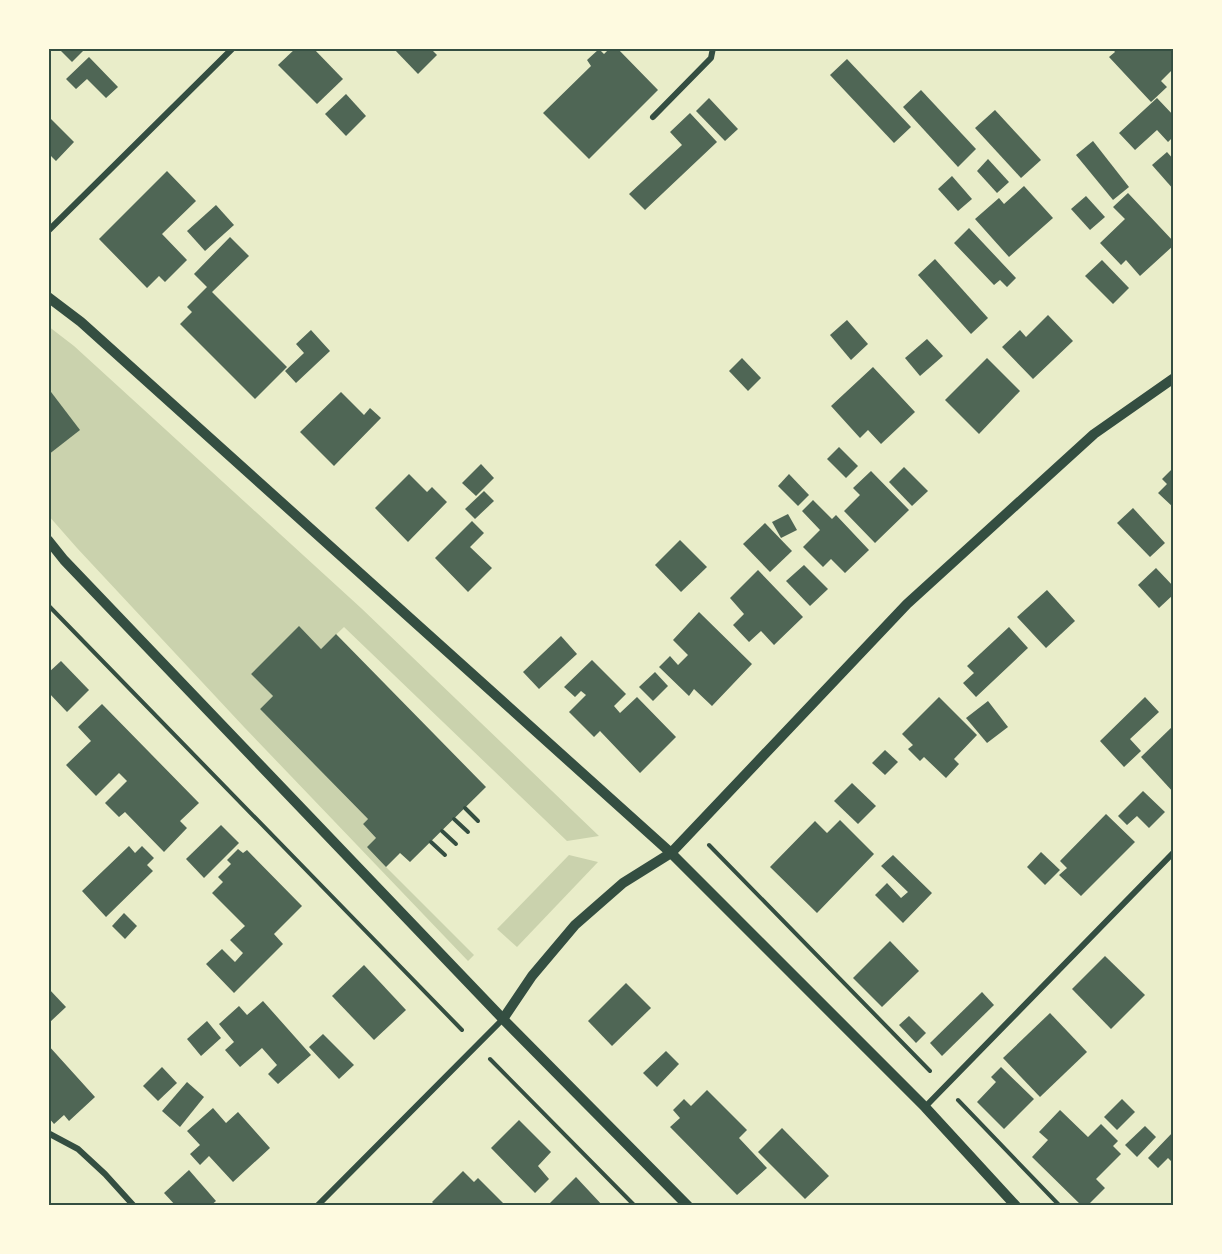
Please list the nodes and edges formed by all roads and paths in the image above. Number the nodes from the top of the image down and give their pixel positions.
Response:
1 (233, 48) edge
2 (713, 48) edge
3 (653, 117) dead end
4 (48, 231) edge
5 (48, 297) edge
6 (1174, 378) edge
7 (48, 540) edge
8 (48, 605) edge
9 (465, 808) dead end
10 (454, 819) dead end
11 (478, 821) dead end
12 (694, 829) junction
13 (442, 831) dead end
14 (468, 832) dead end
15 (431, 842) dead end
16 (456, 844) dead end
17 (1174, 852) edge
18 (671, 853) junction
19 (445, 855) dead end
20 (502, 1019) junction
21 (476, 1046) junction
22 (945, 1086) junction
23 (925, 1107) junction
24 (48, 1132) edge
25 (134, 1206) edge
26 (317, 1206) edge
27 (635, 1206) edge
28 (688, 1206) edge
29 (1016, 1206) edge
30 (1060, 1206) edge

1 - 4 street
2 - 3 street
5 - 18 street
6 - 12 street
7 - 20 street
8 - 21 path
9 - 11 path
10 - 14 path
12 - 18 street
12 - 22 path
13 - 16 path
15 - 19 path
17 - 22 street
18 - 20 street
18 - 23 street
20 - 21 street
20 - 28 street
21 - 26 street
21 - 27 path
22 - 23 street
22 - 30 path
23 - 29 street
24 - 25 street

